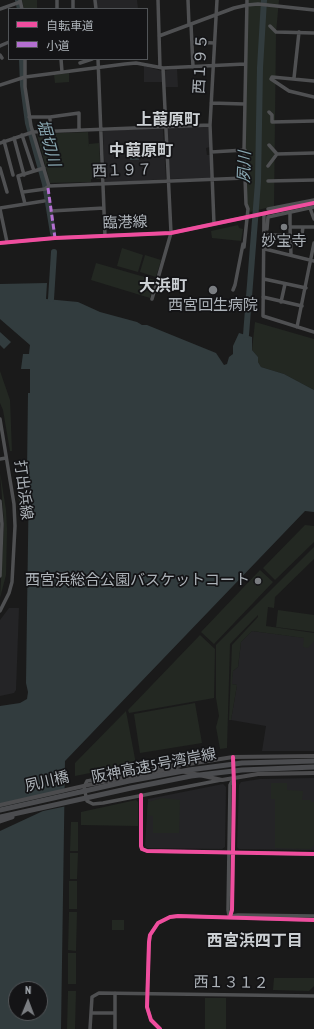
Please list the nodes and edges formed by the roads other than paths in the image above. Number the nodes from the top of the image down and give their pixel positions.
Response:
1 (158, 0) edge
2 (188, 0) edge
3 (217, 0) edge
4 (20, 1) edge
5 (247, 6) edge
6 (0, 10) edge
7 (314, 10) edge
8 (216, 14) junction
9 (190, 25) junction
10 (270, 26) dead end
11 (299, 32) junction
12 (314, 33) edge
13 (159, 36) junction
14 (192, 42) junction
15 (214, 43) junction
16 (25, 60) edge
17 (61, 60) edge
18 (98, 60) edge
19 (125, 60) edge
20 (80, 61) edge
21 (135, 61) edge
22 (125, 64) junction
23 (245, 64) junction
24 (213, 66) junction
25 (98, 67) junction
26 (162, 67) junction
27 (193, 67) junction
28 (80, 70) junction
29 (62, 72) junction
30 (25, 77) junction
31 (294, 78) junction
32 (314, 81) edge
33 (0, 85) edge
34 (314, 97) edge
35 (211, 103) junction
36 (244, 104) junction
37 (269, 112) dead end
38 (29, 117) junction
39 (50, 117) junction
40 (314, 121) edge
41 (210, 125) junction
42 (165, 126) junction
43 (100, 129) junction
44 (79, 130) junction
45 (50, 131) junction
46 (31, 132) junction
47 (22, 135) junction
48 (14, 138) junction
49 (2, 142) edge
50 (269, 144) dead end
51 (245, 150) junction
52 (211, 152) junction
53 (314, 153) edge
54 (277, 154) junction
55 (268, 166) dead end
56 (0, 168) edge
57 (42, 169) junction
58 (34, 171) junction
59 (14, 175) dead end
60 (24, 175) junction
61 (245, 178) junction
62 (212, 180) junction
63 (314, 180) edge
64 (268, 181) dead end
65 (167, 182) junction
66 (103, 184) junction
67 (47, 188) junction
68 (7, 192) dead end
69 (22, 192) junction
70 (314, 200) edge
71 (44, 201) dead end
72 (24, 204) junction
73 (314, 204) edge
74 (104, 208) junction
75 (312, 208) edge
76 (0, 209) edge
77 (268, 209) dead end
78 (51, 211) dead end
79 (290, 212) junction
80 (263, 214) junction
81 (248, 217) junction
82 (314, 219) edge
83 (214, 224) junction
84 (290, 227) junction
85 (303, 227) junction
86 (314, 227) edge
87 (171, 233) junction
88 (266, 235) junction
89 (290, 235) junction
90 (105, 236) junction
91 (244, 241) junction
92 (290, 241) junction
93 (8, 242) junction
94 (0, 243) edge
95 (314, 243) edge
96 (244, 247) dead end
97 (265, 249) junction
98 (291, 255) junction
99 (312, 260) edge
100 (264, 279) junction
101 (285, 284) junction
102 (306, 288) junction
103 (233, 290) dead end
104 (263, 298) junction
105 (152, 300) dead end
106 (281, 302) junction
107 (302, 306) junction
108 (298, 327) junction
109 (314, 332) edge
110 (0, 419) edge
111 (6, 458) junction
112 (0, 459) edge
113 (0, 501) edge
114 (0, 506) edge
115 (1, 519) edge
116 (1, 538) edge
117 (1, 557) edge
118 (0, 576) edge
119 (0, 611) edge
120 (314, 756) edge
121 (233, 758) junction
122 (314, 761) edge
123 (195, 762) junction
124 (314, 767) edge
125 (146, 773) junction
126 (314, 773) edge
127 (233, 778) junction
128 (222, 780) junction
129 (141, 795) junction
130 (0, 805) edge
131 (40, 808) junction
132 (0, 810) edge
133 (0, 817) edge
134 (0, 821) edge
135 (231, 852) junction
136 (314, 854) edge
137 (314, 916) edge
138 (230, 917) junction
139 (314, 920) edge
140 (115, 993) junction
141 (147, 994) junction
142 (314, 996) edge
143 (91, 1013) junction
144 (115, 1013) junction
145 (90, 1029) edge
146 (115, 1029) edge
147 (160, 1029) edge

1 - 13 street
2 - 9 street
3 - 8 street, 西１９５
4 - 6 street
5 - 7 street
5 - 8 street
5 - 23 street
8 - 9 street
8 - 15 street, 西１９５
9 - 13 street
9 - 14 street
10 - 11 street
11 - 12 street
11 - 31 street
13 - 26 street
14 - 15 street
14 - 27 street
15 - 24 street, 西１９５
16 - 30 street
17 - 29 street
18 - 25 street
19 - 22 street
20 - 28 street
21 - 22 street
21 - 26 street
22 - 25 street
23 - 24 street
23 - 36 street
24 - 27 street
24 - 35 street, 西１９５
25 - 28 street
25 - 43 street
26 - 27 street
26 - 42 street
28 - 29 street
29 - 30 street
30 - 33 street
30 - 38 street
31 - 32 street
31 - 34 street
35 - 36 street
35 - 41 street, 西１９５
36 - 51 street
37 - 40 street
38 - 39 street
38 - 46 street
39 - 44 street
39 - 45 street
41 - 42 street
41 - 52 street, 西１９５
42 - 43 street
42 - 65 street
43 - 44 street
43 - 66 street
44 - 45 street
45 - 46 street
46 - 47 street
46 - 57 street
47 - 48 street
47 - 58 street
48 - 49 street
48 - 60 street
49 - 59 street
50 - 54 street
51 - 52 street
51 - 61 street
52 - 62 street, 西１９５
53 - 54 street
54 - 55 street
56 - 68 street
57 - 58 street
57 - 67 street
58 - 60 street
60 - 69 street
61 - 62 street, 西１９７
61 - 81 street
62 - 65 street, 西１９７
62 - 83 street, 西１９５
63 - 64 street
65 - 66 street, 西１９７
65 - 87 street
66 - 67 street, 西１９７
66 - 74 street
67 - 69 street, 西１９７
69 - 72 street
70 - 77 street
71 - 72 street
72 - 76 street
73 - 80 street
74 - 78 street
74 - 90 street
75 - 79 street
75 - 82 street
76 - 93 street
79 - 84 street
79 - 88 street
80 - 81 street, 臨港線
80 - 88 street
81 - 83 street, 臨港線
81 - 91 street
83 - 87 street, 臨港線
84 - 85 street
84 - 89 street
85 - 86 street
85 - 92 street
87 - 90 street, 臨港線
87 - 105 street
88 - 89 street
88 - 97 street
89 - 92 street
90 - 93 street, 臨港線
91 - 96 street
91 - 103 street
92 - 98 street
93 - 94 street, 臨港線
95 - 99 street
97 - 98 street
97 - 100 street
98 - 99 street
99 - 102 street
100 - 101 street
100 - 104 street
101 - 102 street
101 - 106 street
102 - 107 street
104 - 106 street
104 - 108 street
106 - 107 street
107 - 108 street
108 - 109 street
110 - 111 street, 打出浜線
111 - 112 street
111 - 119 street, 打出浜線
113 - 114 street
114 - 115 street
115 - 116 street
116 - 117 street
117 - 118 street
120 - 121 main road
121 - 123 main road
121 - 127 street
122 - 132 highway, 阪神高速5号湾岸線
123 - 125 main road
123 - 129 street
124 - 131 highway, 阪神高速5号湾岸線
125 - 128 main road
125 - 130 main road, 夙川橋
126 - 127 main road
127 - 128 main road
127 - 135 street
128 - 129 street
129 - 135 street
131 - 133 highway, 阪神高速5号湾岸線
131 - 134 highway
135 - 136 street
135 - 138 street
137 - 138 street
138 - 139 street
138 - 141 street
140 - 141 street, 西１３１２
140 - 143 street, 西１３１２
140 - 144 street
141 - 142 street, 西１３１２
141 - 147 street
143 - 144 street
143 - 145 street
144 - 146 street

